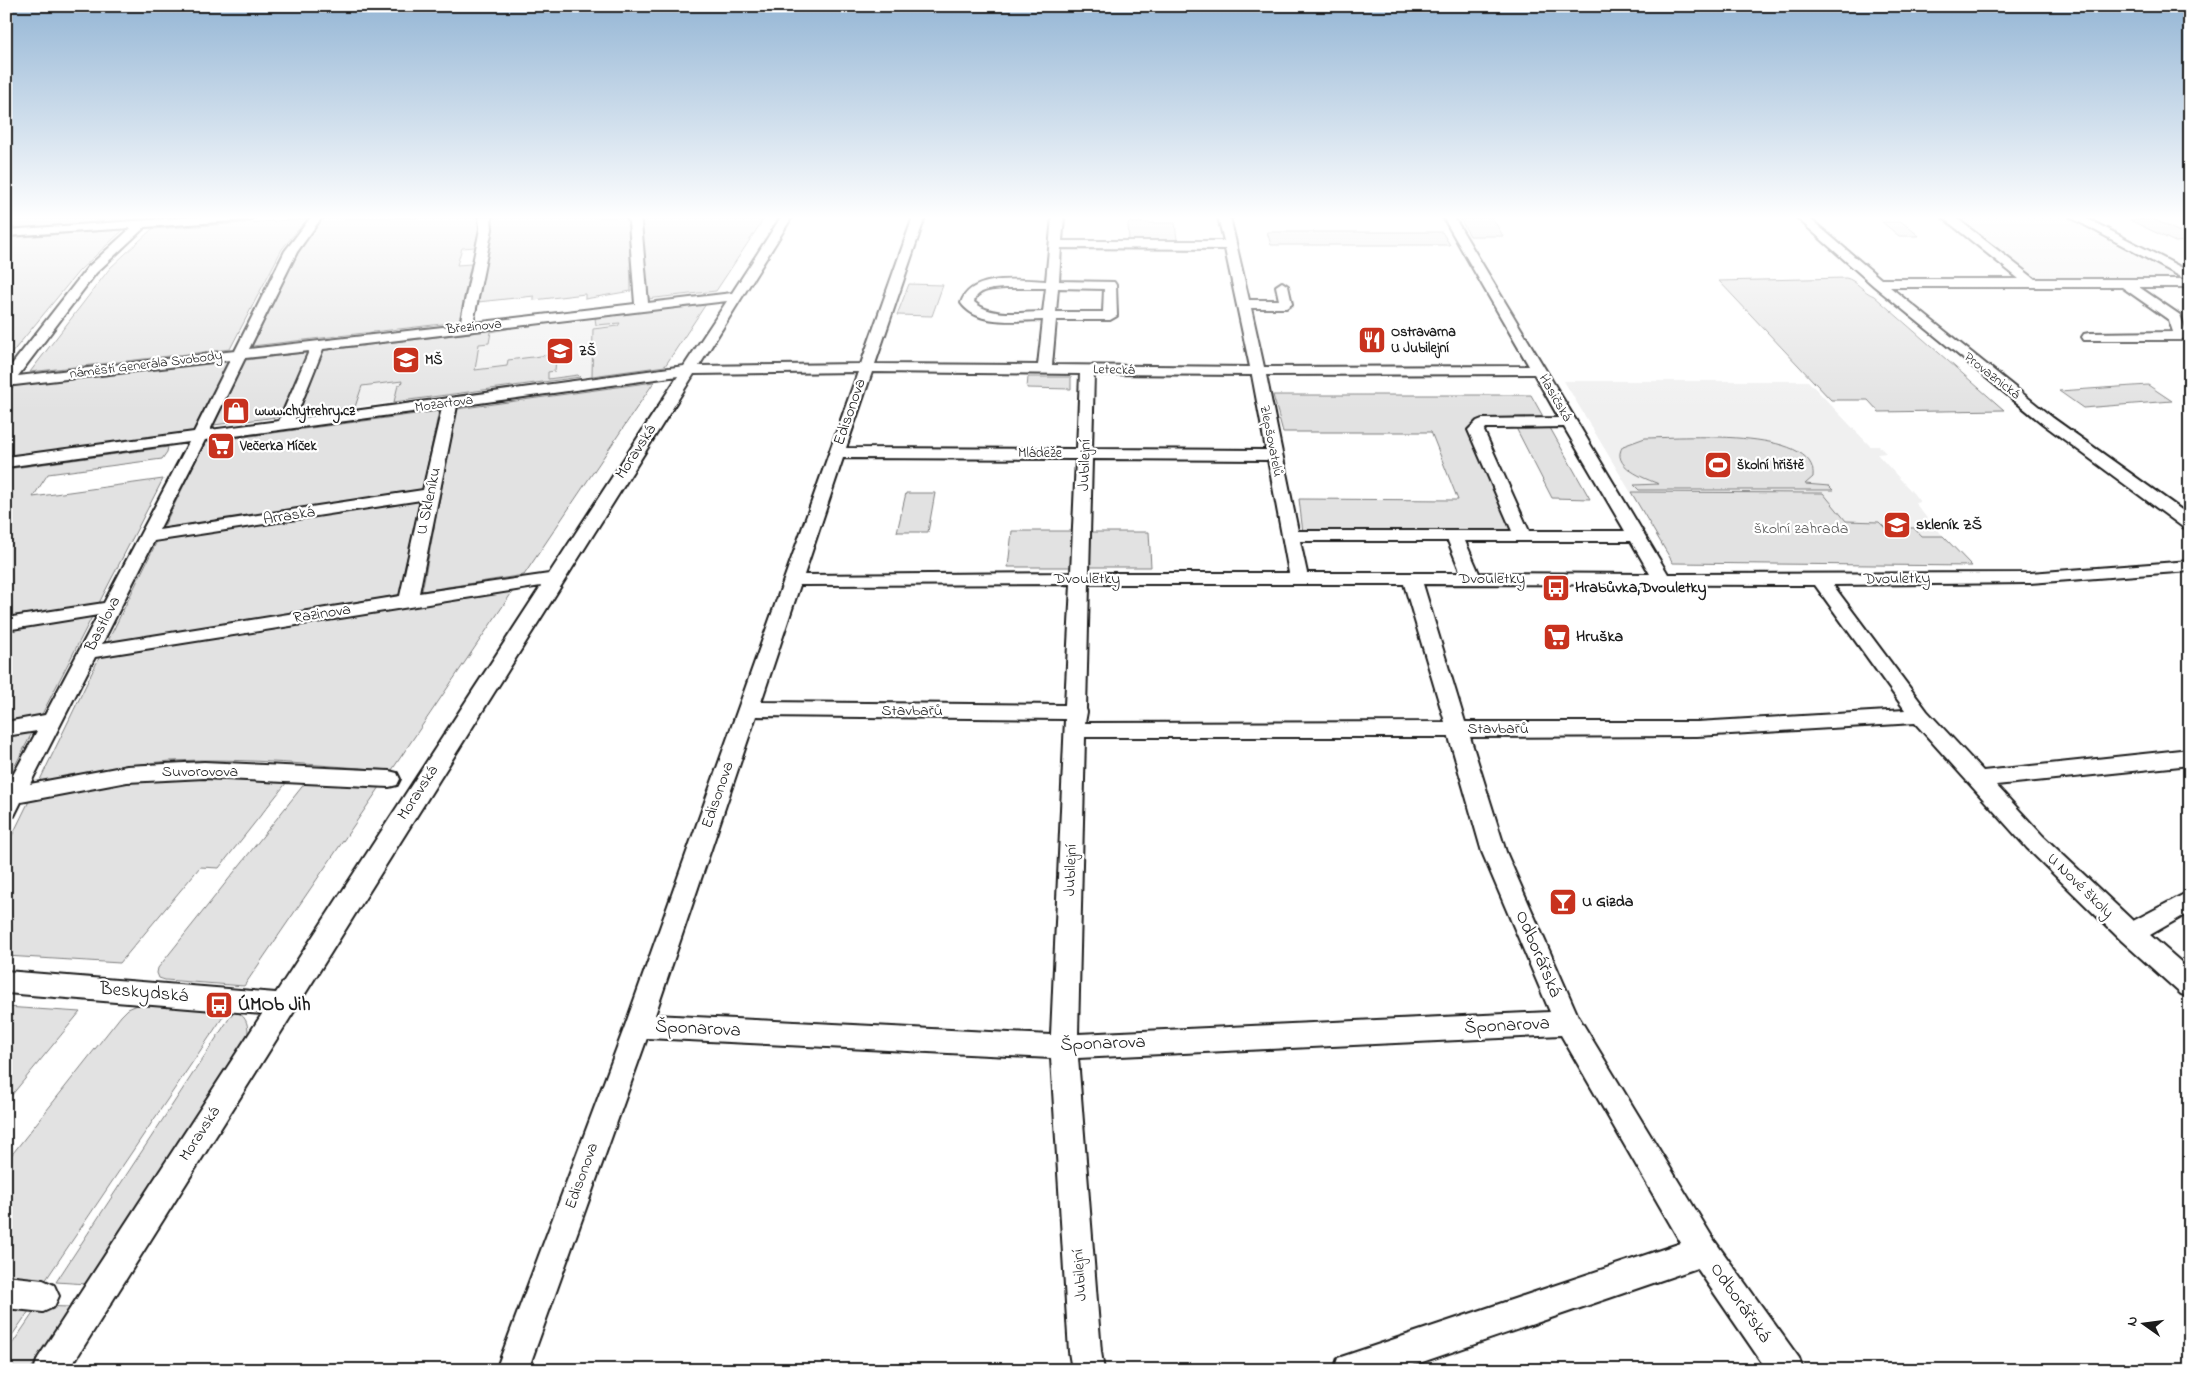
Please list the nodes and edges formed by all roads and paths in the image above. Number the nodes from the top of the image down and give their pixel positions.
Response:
1 (83, 281) edge
2 (276, 281) edge
3 (475, 281) edge
4 (640, 281) edge
5 (747, 281) edge
6 (896, 281) edge
7 (1238, 281) edge
8 (1486, 281) edge
9 (1878, 283) joint
10 (2032, 283) joint
11 (2125, 283) junction
12 (2190, 283) edge
13 (1053, 284) junction
14 (1282, 286) dead end
15 (738, 296) junction
16 (1243, 304) junction
17 (642, 308) junction
18 (1050, 316) junction
19 (466, 328) junction
20 (2089, 337) dead end
21 (2185, 339) edge
22 (318, 345) junction
23 (240, 355) junction
24 (866, 368) junction
25 (688, 370) junction
26 (1046, 370) junction
27 (1087, 370) junction
28 (1539, 370) junction
29 (1258, 371) junction
30 (7, 382) edge
31 (450, 403) junction
32 (1570, 422) junction
33 (284, 426) junction
34 (199, 437) junction
35 (836, 453) junction
36 (1086, 453) junction
37 (1274, 455) junction
38 (6, 462) edge
39 (430, 494) junction
40 (2190, 524) edge
41 (1290, 536) junction
42 (1454, 536) junction
43 (1523, 536) junction
44 (1637, 536) junction
45 (147, 537) junction
46 (2190, 566) edge
47 (556, 578) junction
48 (1299, 578) junction
49 (1412, 578) junction
50 (1082, 579) junction
51 (1472, 579) junction
52 (1662, 579) junction
53 (794, 580) junction
54 (1820, 580) junction
55 (408, 600) junction
56 (112, 607) junction
57 (6, 624) edge
58 (90, 652) junction
59 (748, 710) junction
60 (1920, 716) junction
61 (50, 721) junction
62 (1076, 721) junction
63 (6, 729) edge
64 (1458, 729) junction
65 (2190, 757) edge
66 (389, 779) dead end
67 (1977, 779) junction
68 (10, 802) edge
69 (2190, 900) edge
70 (2131, 934) junction
71 (6, 982) edge
72 (2190, 986) edge
73 (283, 1005) junction
74 (1568, 1023) junction
75 (638, 1026) junction
76 (1064, 1047) junction
77 (1704, 1251) junction
78 (6, 1292) edge
79 (43, 1296) dead end
80 (50, 1370) edge
81 (512, 1370) edge
82 (1088, 1370) edge
83 (1350, 1370) edge
84 (1787, 1370) edge

1 - 30 street
2 - 23 street
3 - 19 street
4 - 17 street
5 - 15 street, Moravská
6 - 24 street, Edisonova
7 - 16 street, Zlepšovatelů
8 - 28 street, Hasičská
9 - 10 street
9 - 40 street, Provaznická
10 - 11 street
11 - 12 street
11 - 21 street
13 - 18 street
13 - 18 street
13 - 18 street
14 - 16 street
15 - 17 street, Březinova
15 - 25 street, Moravská
16 - 29 street, Zlepšovatelů
17 - 19 street, Březinova
18 - 26 street
19 - 22 street, Březinova
20 - 21 street
22 - 23 street, Březinova
22 - 33 street
23 - 30 street, náměstí Generála Svobody
23 - 34 street, náměstí Generála Svobody
24 - 25 street, Letecká
24 - 26 street, Letecká
24 - 35 street, Edisonova
25 - 31 street, Mozartova
25 - 47 street, Moravská
26 - 27 street, Letecká
27 - 29 street, Letecká
27 - 36 street, Jubilejní
28 - 29 street, Letecká
28 - 32 street, Hasičská
29 - 37 street, Zlepšovatelů
31 - 33 street, Mozartova
31 - 39 street, U Skleníku
32 - 43 street
32 - 44 street, Hasičská
33 - 34 street, Mozartova
34 - 38 street
34 - 45 street, Bastlova
35 - 36 street, Mládeže
35 - 53 street, Edisonova
36 - 37 street, Mládeže
36 - 50 street, Jubilejní
37 - 41 street, Zlepšovatelů
39 - 45 street, Arraská
39 - 55 street, U Skleníku
41 - 42 street
41 - 48 street, Zlepšovatelů
42 - 43 street
42 - 51 street
43 - 44 street
44 - 52 street, Hasičská
45 - 56 street, Bastlova
46 - 54 street, Dvouletky
47 - 55 street, Razinova
47 - 73 street, Moravská
48 - 49 street, Dvouletky
48 - 50 street, Dvouletky
49 - 51 street, Dvouletky
49 - 64 street, Odborářská
50 - 53 street, Dvouletky
50 - 62 street, Jubilejní
51 - 52 street, Dvouletky
52 - 54 street, Dvouletky
53 - 59 street, Edisonova
54 - 60 street, U Nové školy
55 - 58 street, Razinova
56 - 57 street
56 - 58 street, Bastlova
58 - 61 street, Bastlova
59 - 62 street, Stavbařů
59 - 75 street, Edisonova
60 - 64 street, Stavbařů
60 - 67 street, U Nové školy
61 - 63 street
61 - 68 street, Bastlova
62 - 64 street, Stavbařů
62 - 76 street, Jubilejní
64 - 74 street, Odborářská
65 - 67 street
66 - 68 street, Suvorovova
67 - 70 street, U Nové školy
69 - 70 street
70 - 72 street, U Nové školy
71 - 73 street, Beskydská
73 - 80 street, Moravská
74 - 76 street, Šponarova
74 - 77 street, Odborářská
75 - 76 street, Šponarova
75 - 81 street, Edisonova
76 - 82 street, Jubilejní
77 - 83 street
77 - 84 street, Odborářská
78 - 79 street

